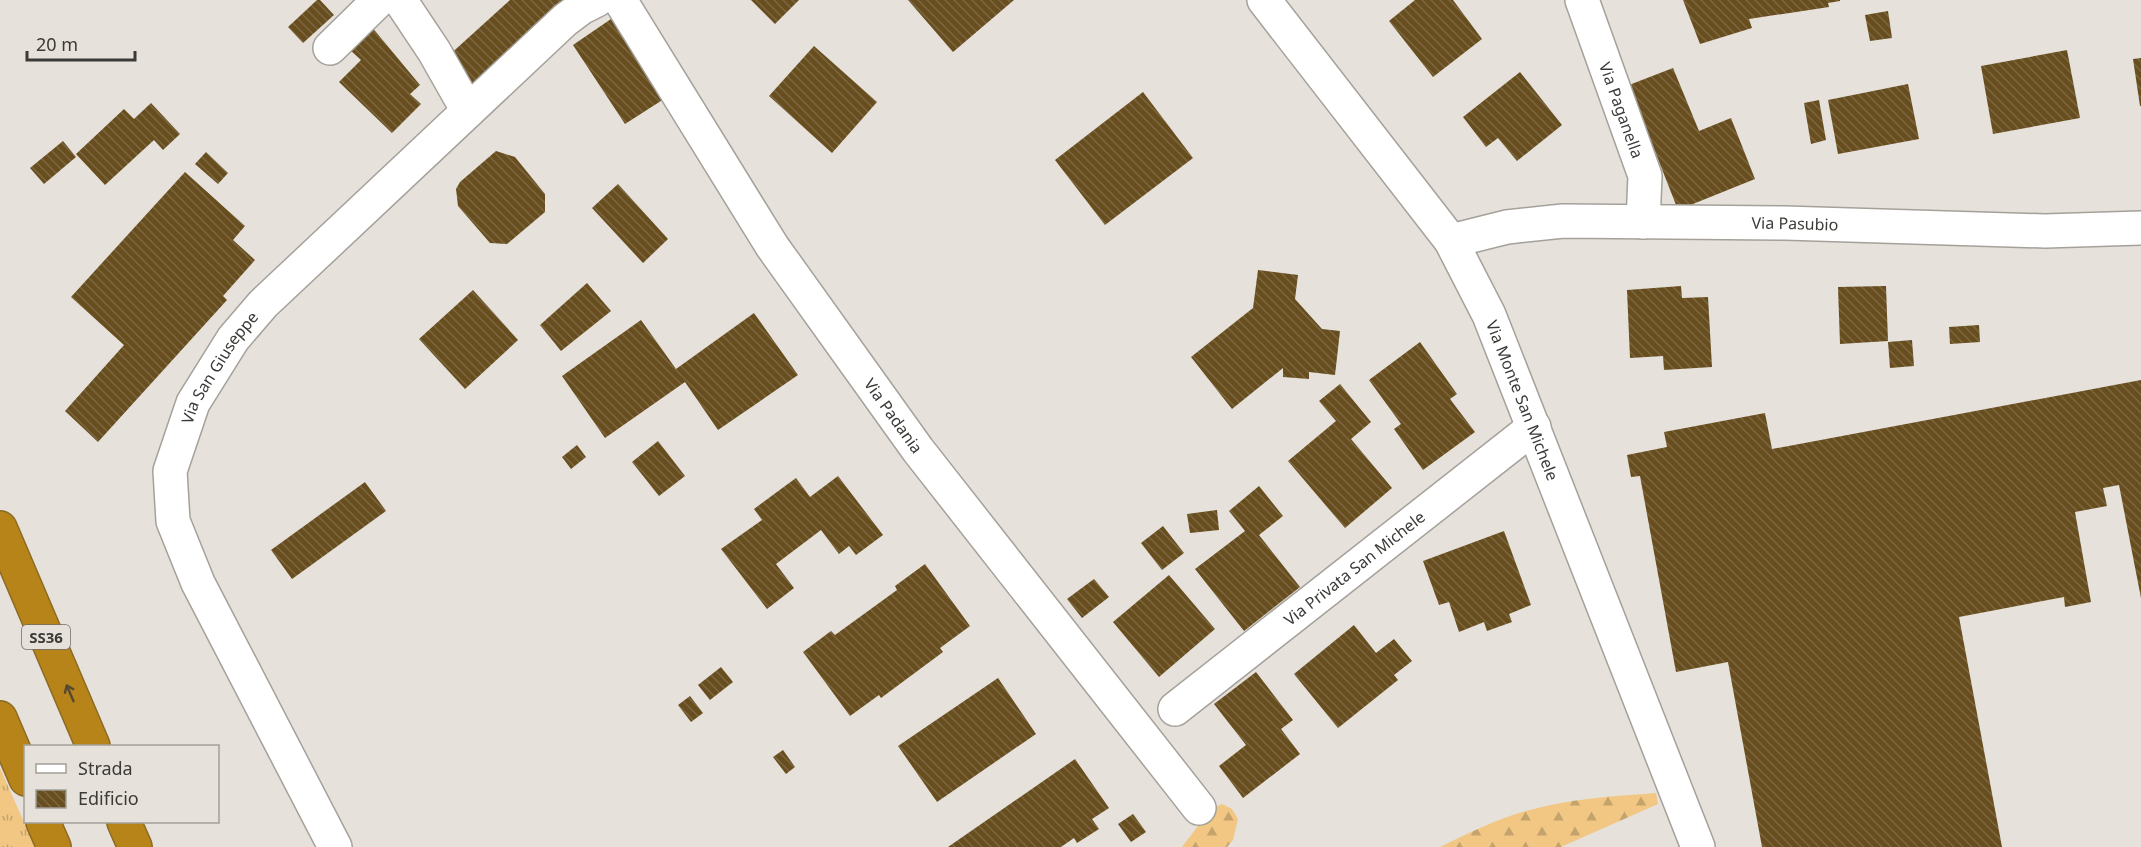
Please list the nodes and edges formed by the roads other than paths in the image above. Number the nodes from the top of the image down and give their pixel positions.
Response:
1 (379, 0) edge
2 (400, 0) edge
3 (597, 0) edge
4 (620, 0) edge
5 (1264, 0) edge
6 (1582, 0) edge
7 (330, 48) dead end
8 (468, 111) junction
9 (1643, 222) junction
10 (2141, 228) edge
11 (1451, 241) junction
12 (1534, 426) junction
13 (0, 528) edge
14 (1175, 709) dead end
15 (0, 718) edge
16 (92, 745) edge
17 (24, 774) edge
18 (1199, 808) dead end
19 (43, 823) edge
20 (124, 823) edge
21 (54, 847) edge
22 (135, 847) edge
23 (335, 847) edge
24 (1698, 847) edge

1 - 7 street
2 - 8 street
3 - 8 street, Via San Giuseppe
4 - 18 street, Via Padania
5 - 11 street, Via Monte San Michele
6 - 9 street, Via Paganella
8 - 23 street, Via San Giuseppe
9 - 10 street, Via Pasubio
9 - 11 street, Via Pasubio
11 - 12 street, Via Monte San Michele
12 - 14 street, Via Privata San Michele
12 - 24 street, Via Monte San Michele
16 -> 13 highway, SS36
15 - 17 highway
19 - 21 highway
20 - 22 highway

